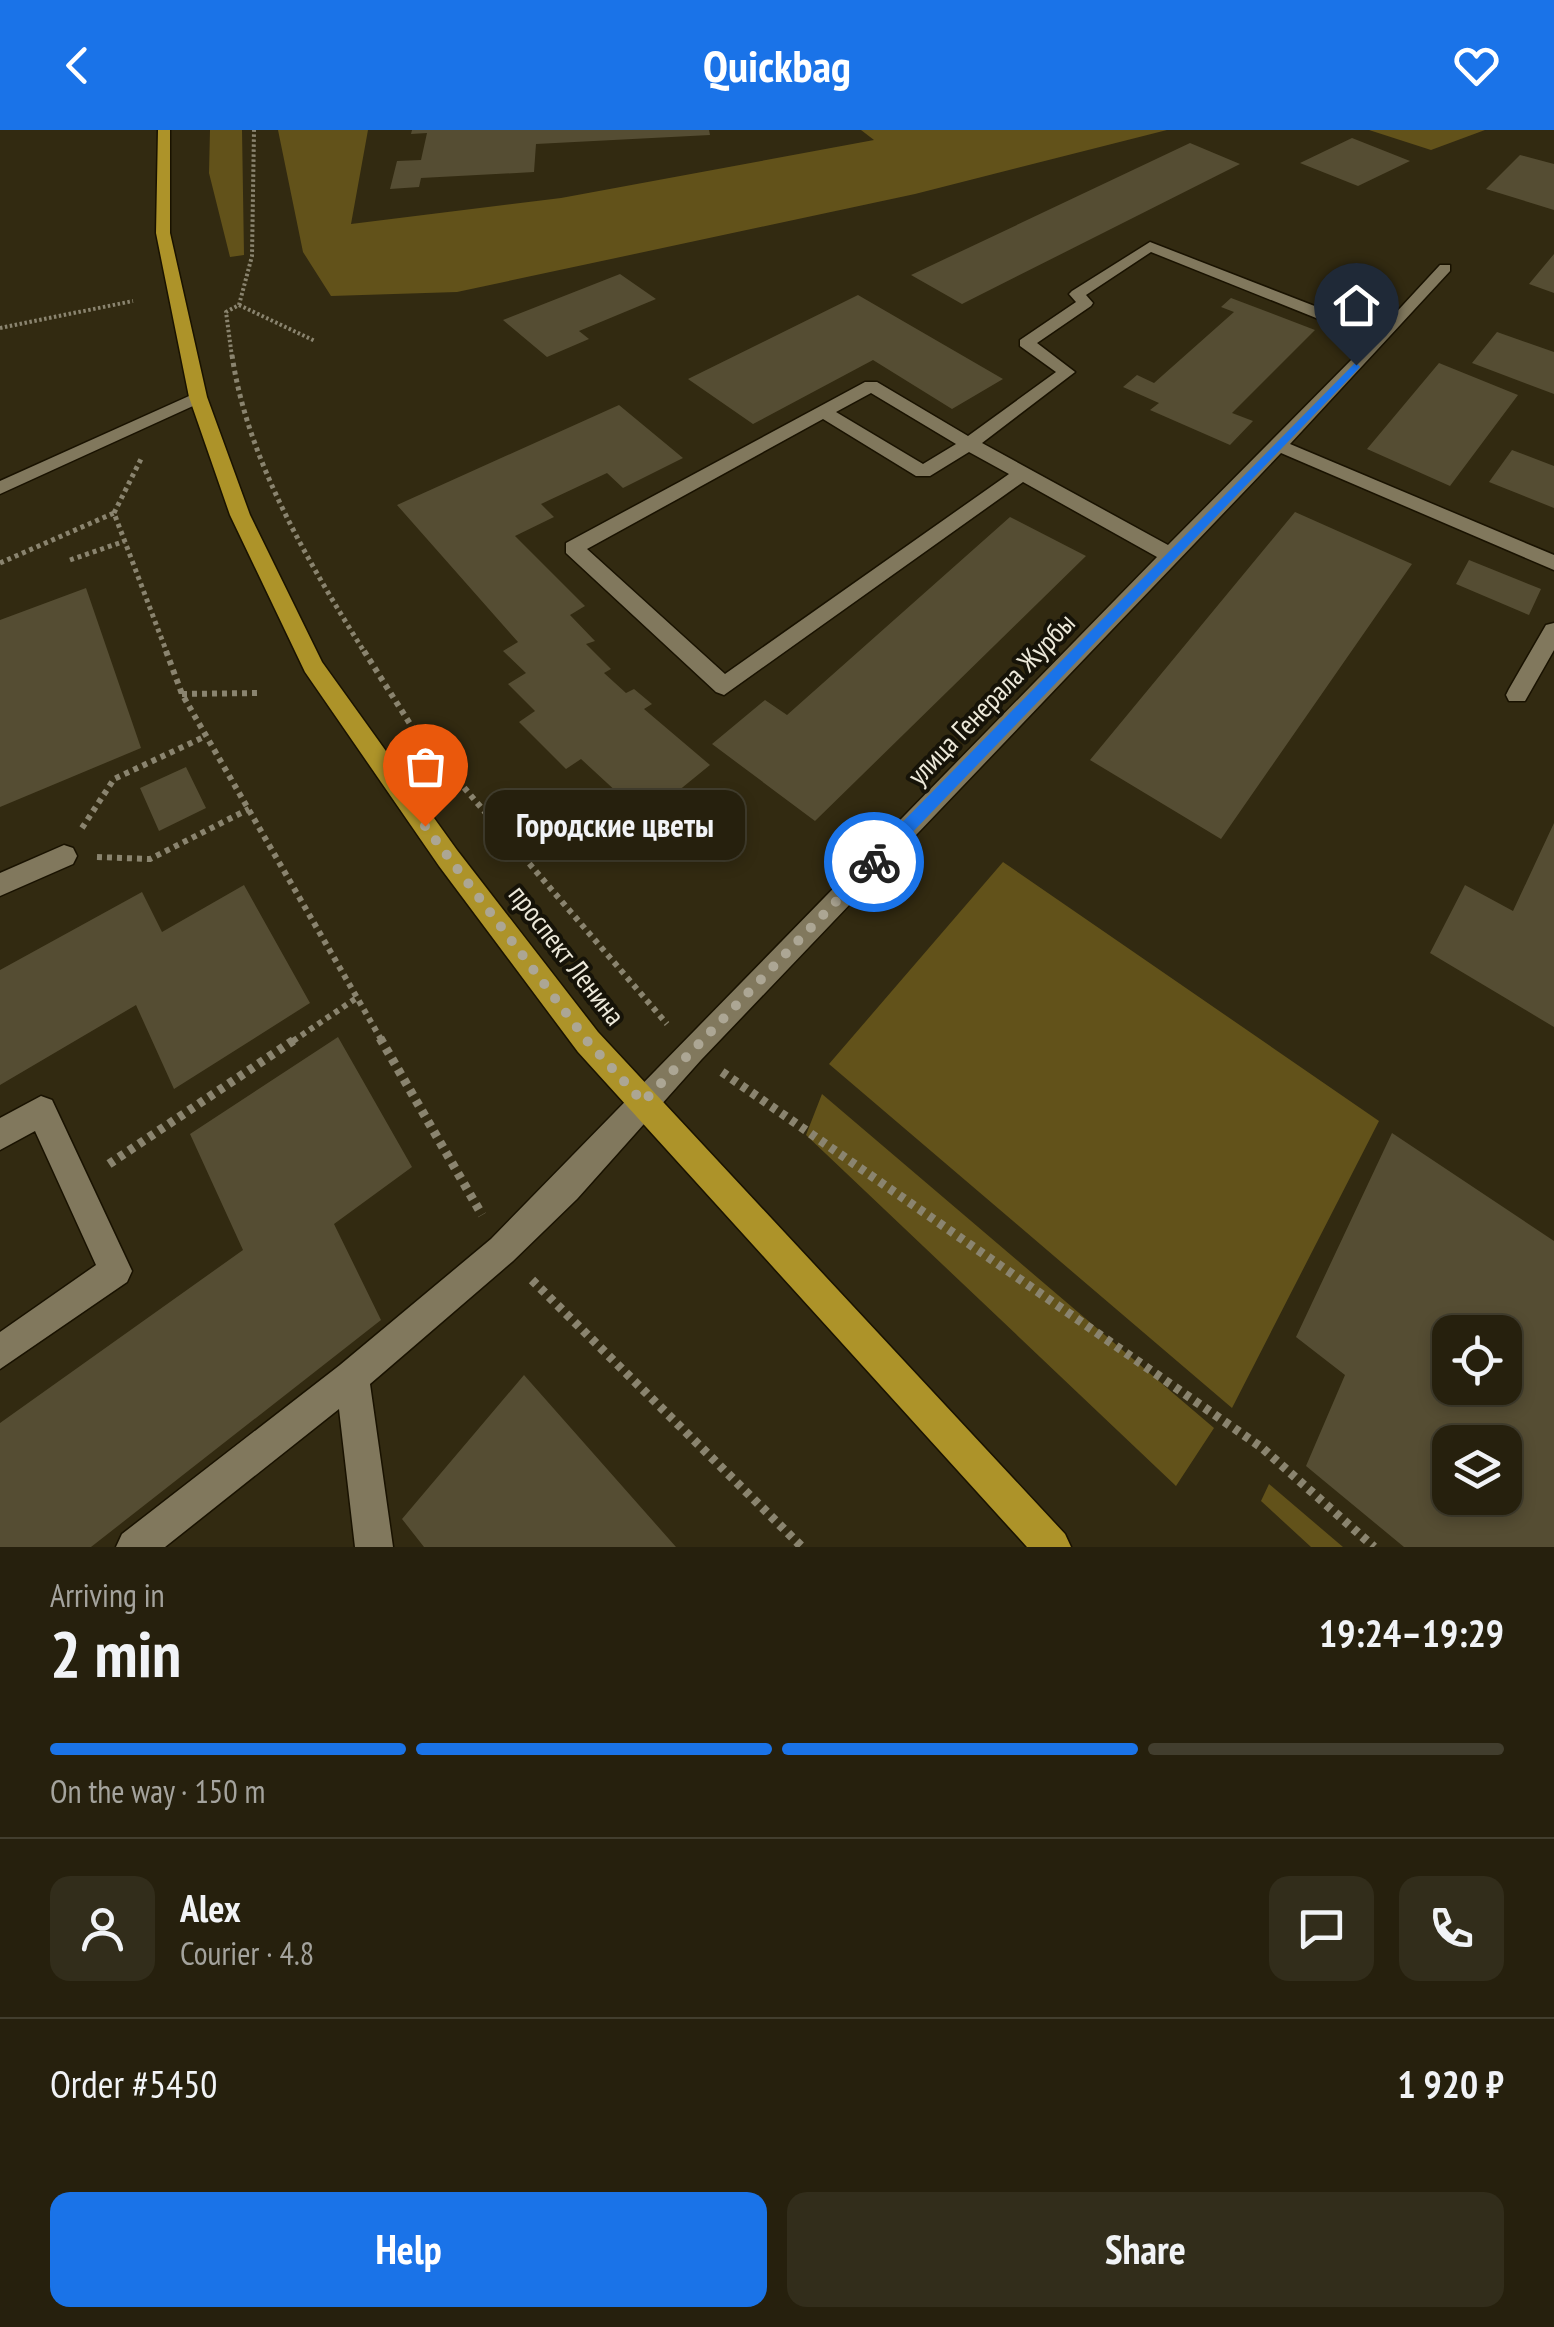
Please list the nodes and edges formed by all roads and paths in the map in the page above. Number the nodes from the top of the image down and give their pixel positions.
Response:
1 (164, 130) edge
2 (254, 130) edge
3 (1445, 268) dead end
4 (133, 301) dead end
5 (239, 306) junction
6 (0, 328) edge
7 (1382, 338) junction
8 (315, 341) dead end
9 (198, 397) junction
10 (825, 412) junction
11 (968, 444) junction
12 (1276, 446) junction
13 (144, 454) dead end
14 (1022, 473) junction
15 (0, 488) edge
16 (114, 513) junction
17 (125, 541) junction
18 (1172, 556) junction
19 (70, 560) dead end
20 (0, 562) edge
21 (1554, 564) edge
22 (1554, 630) edge
23 (258, 693) dead end
24 (182, 694) junction
25 (1517, 695) dead end
26 (206, 736) junction
27 (249, 809) junction
28 (64, 856) junction
29 (0, 885) edge
30 (358, 998) junction
31 (691, 1050) junction
32 (643, 1102) junction
33 (0, 1135) edge
34 (76, 1186) junction
35 (502, 1250) junction
36 (0, 1352) edge
37 (352, 1376) junction
38 (135, 1547) edge
39 (374, 1547) edge
40 (802, 1547) edge
41 (1052, 1547) edge
42 (1374, 1547) edge

1 - 9 main road, проспект Ленина
2 - 5 path
3 - 7 street, улица Генерала Журбы
4 - 6 path
5 - 8 path
5 - 31 path
7 - 11 street
7 - 12 street, улица Генерала Журбы
9 - 15 street
9 - 32 main road, проспект Ленина
10 - 11 street
10 - 11 street
10 - 14 street
11 - 14 street
12 - 18 street, улица Генерала Журбы
12 - 21 street
13 - 16 path
14 - 18 street
16 - 17 path
16 - 20 path
17 - 19 path
17 - 24 path
18 - 31 street, улица Генерала Журбы
22 - 25 street
23 - 24 path
24 - 26 path
26 - 27 path
26 - 28 path
27 - 28 path
27 - 30 path
28 - 29 street
30 - 34 path
30 - 35 path
31 - 32 street, улица Генерала Журбы
31 - 42 path
32 - 35 street, улица Генерала Журбы
32 - 41 main road, проспект Ленина
33 - 34 street
34 - 36 street
35 - 37 street, улица Генерала Журбы
35 - 40 path
37 - 38 street, улица Генерала Журбы
37 - 39 street

